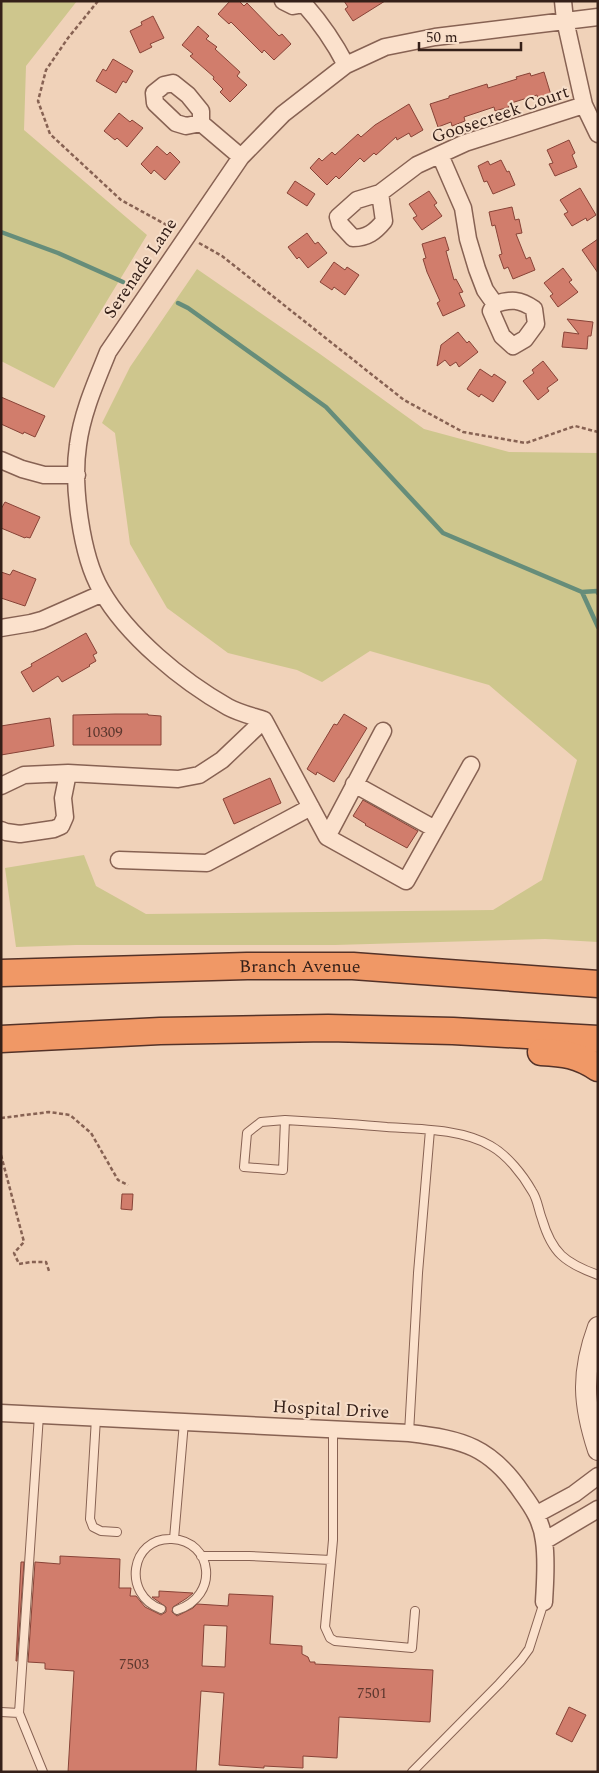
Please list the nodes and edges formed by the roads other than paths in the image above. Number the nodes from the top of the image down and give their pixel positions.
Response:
1 (283, 1) edge
2 (563, 1) edge
3 (304, 3) edge
4 (598, 16) edge
5 (565, 20) junction
6 (346, 65) junction
7 (584, 105) junction
8 (201, 124) dead end
9 (598, 134) edge
10 (440, 155) junction
11 (241, 157) junction
12 (380, 193) dead end
13 (495, 304) dead end
14 (1, 460) edge
15 (76, 474) junction
16 (103, 593) junction
17 (1, 628) edge
18 (264, 720) junction
19 (383, 731) dead end
20 (471, 765) dead end
21 (68, 773) junction
22 (354, 784) junction
23 (1, 786) edge
24 (311, 808) junction
25 (435, 829) junction
26 (1, 830) edge
27 (327, 837) junction
28 (119, 860) dead end
29 (1, 973) edge
30 (598, 976) edge
31 (560, 981) junction
32 (598, 984) edge
33 (453, 1031) junction
34 (1, 1039) edge
35 (598, 1039) edge
36 (598, 1068) edge
37 (285, 1120) junction
38 (430, 1130) junction
39 (598, 1275) edge
40 (598, 1327) edge
41 (1, 1413) edge
42 (39, 1415) junction
43 (96, 1418) junction
44 (184, 1422) junction
45 (333, 1428) junction
46 (410, 1433) junction
47 (598, 1450) edge
48 (598, 1476) edge
49 (598, 1509) edge
50 (537, 1514) junction
51 (117, 1532) dead end
52 (174, 1539) junction
53 (544, 1541) junction
54 (201, 1556) junction
55 (331, 1560) junction
56 (544, 1602) joint
57 (162, 1609) dead end
58 (177, 1610) dead end
59 (414, 1611) dead end
60 (1, 1712) edge
61 (19, 1713) junction
62 (43, 1772) edge
63 (412, 1772) edge

1 - 3 street
2 - 5 street
3 - 6 street
4 - 5 street, Serenade Lane
5 - 6 street, Serenade Lane
5 - 7 street
6 - 11 street, Serenade Lane
7 - 9 street
7 - 10 street, Goosecreek Court
8 - 11 street
10 - 12 street, Goosecreek Court
10 - 13 street
11 - 15 street, Serenade Lane
14 - 15 street
15 - 16 street, Serenade Lane
16 - 17 street
16 - 18 street, Serenade Lane
18 - 21 street
18 - 24 street
19 - 22 street
20 - 25 street
21 - 23 street
21 - 26 street
22 - 25 street
22 - 27 street
24 - 27 street
24 - 28 street
25 - 27 street
29 - 31 highway, Branch Avenue
30 - 31 highway
31 - 32 highway, Branch Avenue
33 - 34 highway
33 - 35 highway
33 - 36 highway
37 - 37 lane
37 - 38 lane
38 - 39 lane
38 - 46 lane
40 - 47 street
41 - 42 street, Hospital Drive
42 - 43 street, Hospital Drive
42 - 61 lane
43 - 44 street, Hospital Drive
43 - 51 lane
44 - 45 street, Hospital Drive
44 - 52 lane
45 - 46 street, Hospital Drive
45 - 55 lane
46 - 50 street, Hospital Drive
48 - 50 street
49 - 53 street
50 - 53 street, Hospital Drive
52 - 54 lane
52 - 57 lane
53 - 56 street, Hospital Drive
54 - 55 lane
54 - 58 lane
55 - 59 lane
56 - 63 lane
60 - 61 lane
61 - 62 lane

